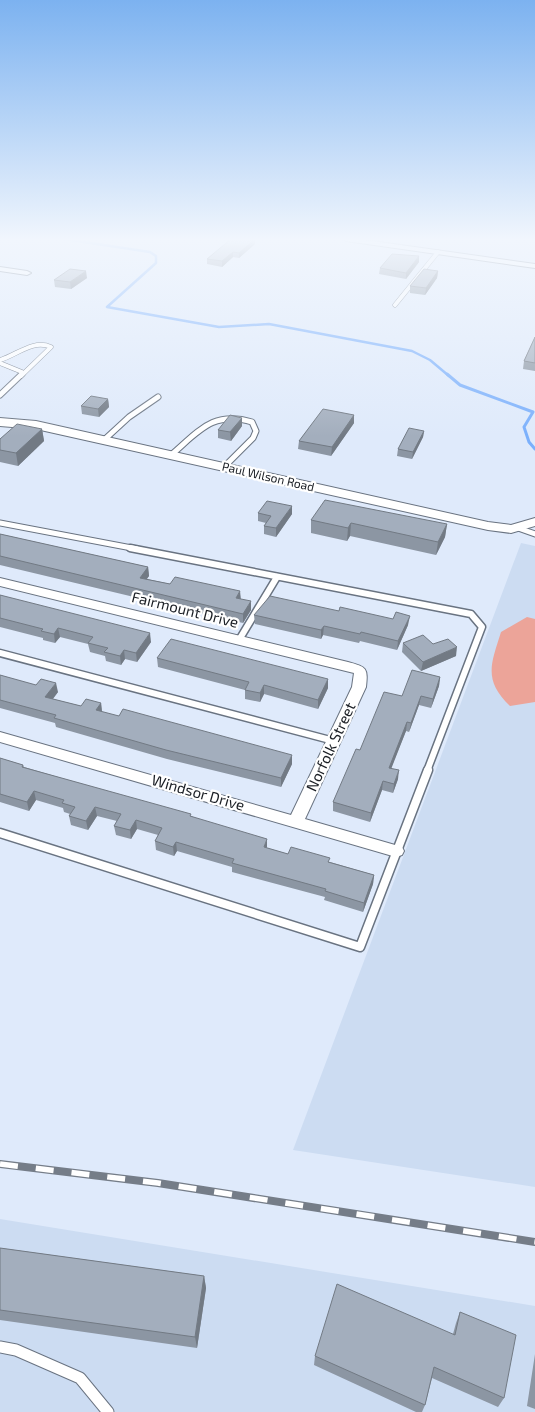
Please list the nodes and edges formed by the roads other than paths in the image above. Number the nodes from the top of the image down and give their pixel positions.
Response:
1 (0, 362) edge
2 (22, 372) junction
3 (0, 394) edge
4 (158, 397) dead end
5 (0, 422) edge
6 (104, 440) junction
7 (171, 455) junction
8 (224, 467) junction
9 (535, 522) edge
10 (0, 523) edge
11 (518, 528) junction
12 (535, 534) edge
13 (277, 577) junction
14 (0, 582) edge
15 (239, 640) junction
16 (0, 653) edge
17 (361, 671) joint
18 (0, 737) edge
19 (334, 741) junction
20 (296, 821) junction
21 (0, 833) edge
22 (396, 851) junction
23 (0, 1347) edge
24 (108, 1412) edge

1 - 2 lane
1 - 2 lane
2 - 3 lane
4 - 6 lane
5 - 6 street, Paul Wilson Road
6 - 7 street, Paul Wilson Road
7 - 8 street, Paul Wilson Road
7 - 8 lane
8 - 11 street, Paul Wilson Road
9 - 11 street, Paul Wilson Road
10 - 13 lane
11 - 12 lane
13 - 15 lane
13 - 22 lane
14 - 15 street, Fairmount Drive
15 - 17 street, Fairmount Drive
16 - 19 lane
17 - 19 street, Norfolk Street
18 - 20 street, Windsor Drive
19 - 20 street, Norfolk Street
20 - 22 street, Windsor Drive
21 - 22 lane
23 - 24 lane

